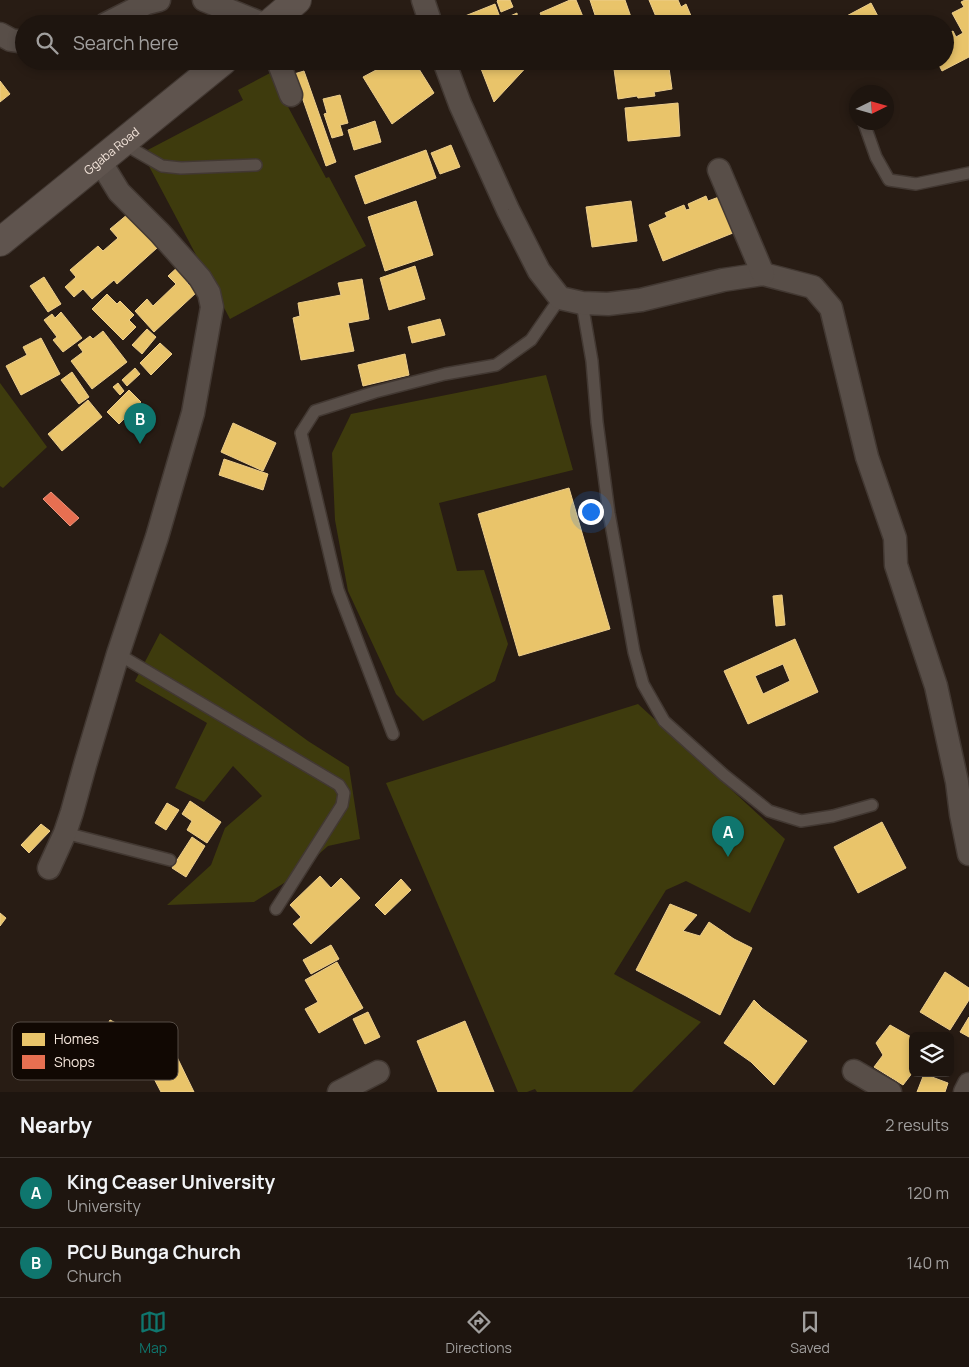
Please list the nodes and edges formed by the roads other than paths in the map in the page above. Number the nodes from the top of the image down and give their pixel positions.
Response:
1 (159, 0) edge
2 (204, 0) edge
3 (423, 0) edge
4 (277, 14) edge
5 (124, 15) edge
6 (427, 15) edge
7 (0, 34) edge
8 (15, 41) edge
9 (212, 70) edge
10 (281, 70) edge
11 (448, 70) edge
12 (291, 95) dead end
13 (866, 130) edge
14 (122, 143) junction
15 (100, 161) junction
16 (256, 164) dead end
17 (719, 170) dead end
18 (969, 173) edge
19 (0, 242) edge
20 (763, 274) junction
21 (560, 298) junction
22 (582, 303) junction
23 (118, 654) junction
24 (393, 734) dead end
25 (872, 805) dead end
26 (65, 833) junction
27 (969, 854) edge
28 (170, 860) dead end
29 (49, 868) dead end
30 (276, 908) dead end
31 (854, 1071) dead end
32 (378, 1072) dead end
33 (969, 1084) edge
34 (339, 1092) edge
35 (890, 1092) edge
36 (965, 1092) edge

1 - 5 street
2 - 4 street
3 - 6 street
7 - 8 street
9 - 14 main road, Ggaba Road
10 - 12 street
11 - 21 street
13 - 18 lane
14 - 15 main road, Ggaba Road
14 - 16 lane
15 - 19 main road, Ggaba Road
15 - 23 street
17 - 20 street
20 - 22 street
20 - 27 street
21 - 22 street
21 - 24 lane
22 - 25 lane
23 - 26 street
23 - 30 lane
26 - 28 lane
26 - 29 street
31 - 35 street
32 - 34 street
33 - 36 street

